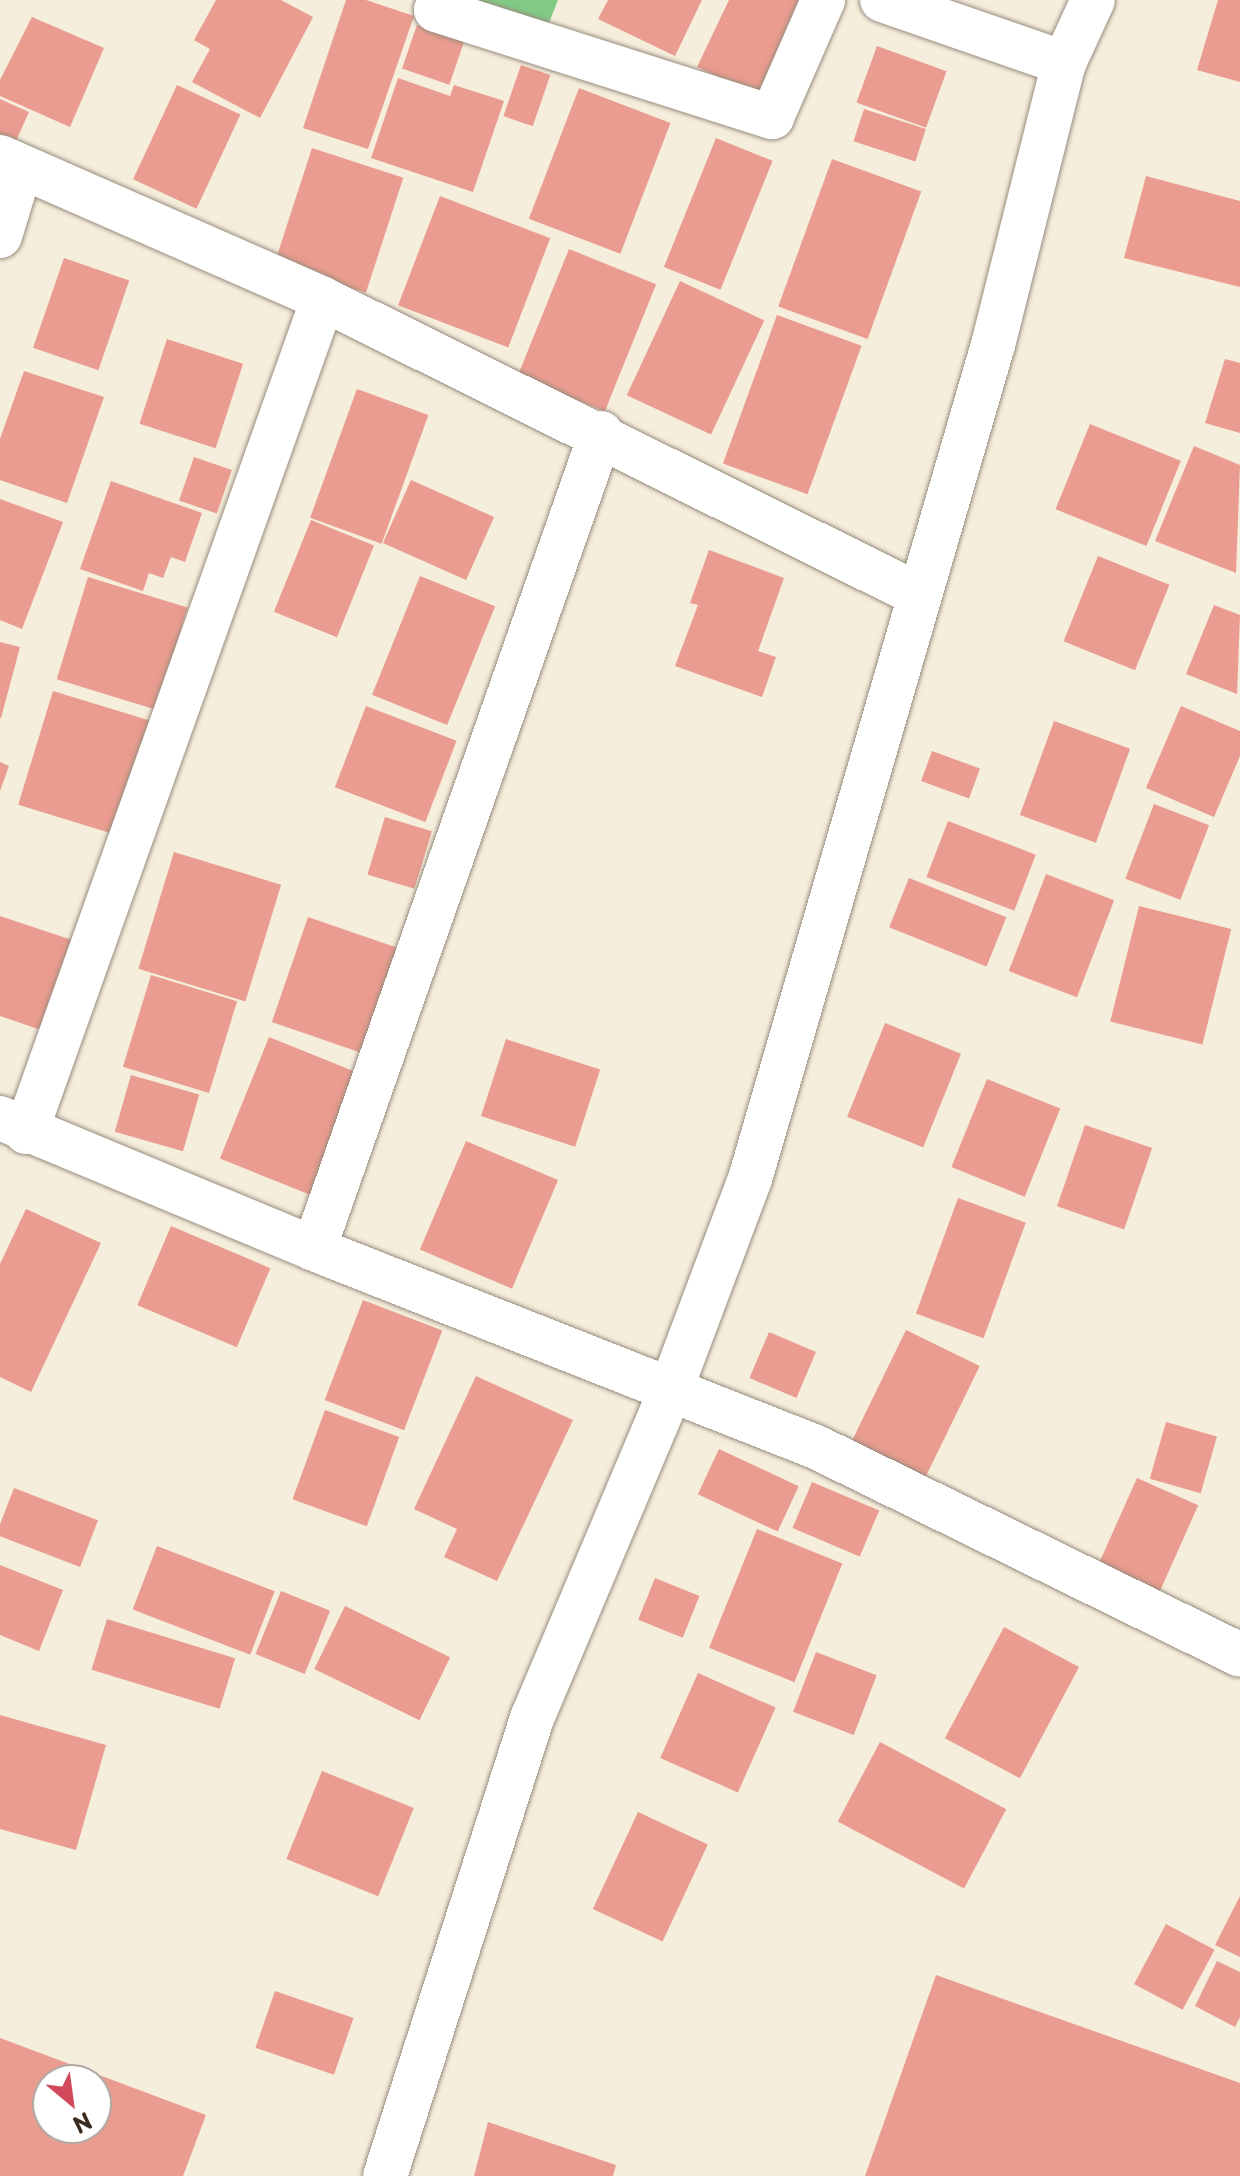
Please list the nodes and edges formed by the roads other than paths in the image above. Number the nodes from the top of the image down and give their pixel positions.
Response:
1 (441, 0) edge
2 (823, 0) edge
3 (882, 0) edge
4 (1093, 0) edge
5 (1064, 63) junction
6 (11, 162) edge
7 (0, 236) edge
8 (323, 299) junction
9 (601, 433) junction
10 (919, 595) junction
11 (13, 1125) edge
12 (314, 1249) junction
13 (671, 1389) junction
14 (1240, 1655) edge
15 (385, 2176) edge

1 - 2 street
3 - 5 street
4 - 5 street
5 - 10 street
6 - 7 street
6 - 8 street
8 - 9 street
8 - 11 street
9 - 10 street
9 - 12 street
10 - 13 street
11 - 12 street
12 - 13 street
13 - 14 street
13 - 15 street

